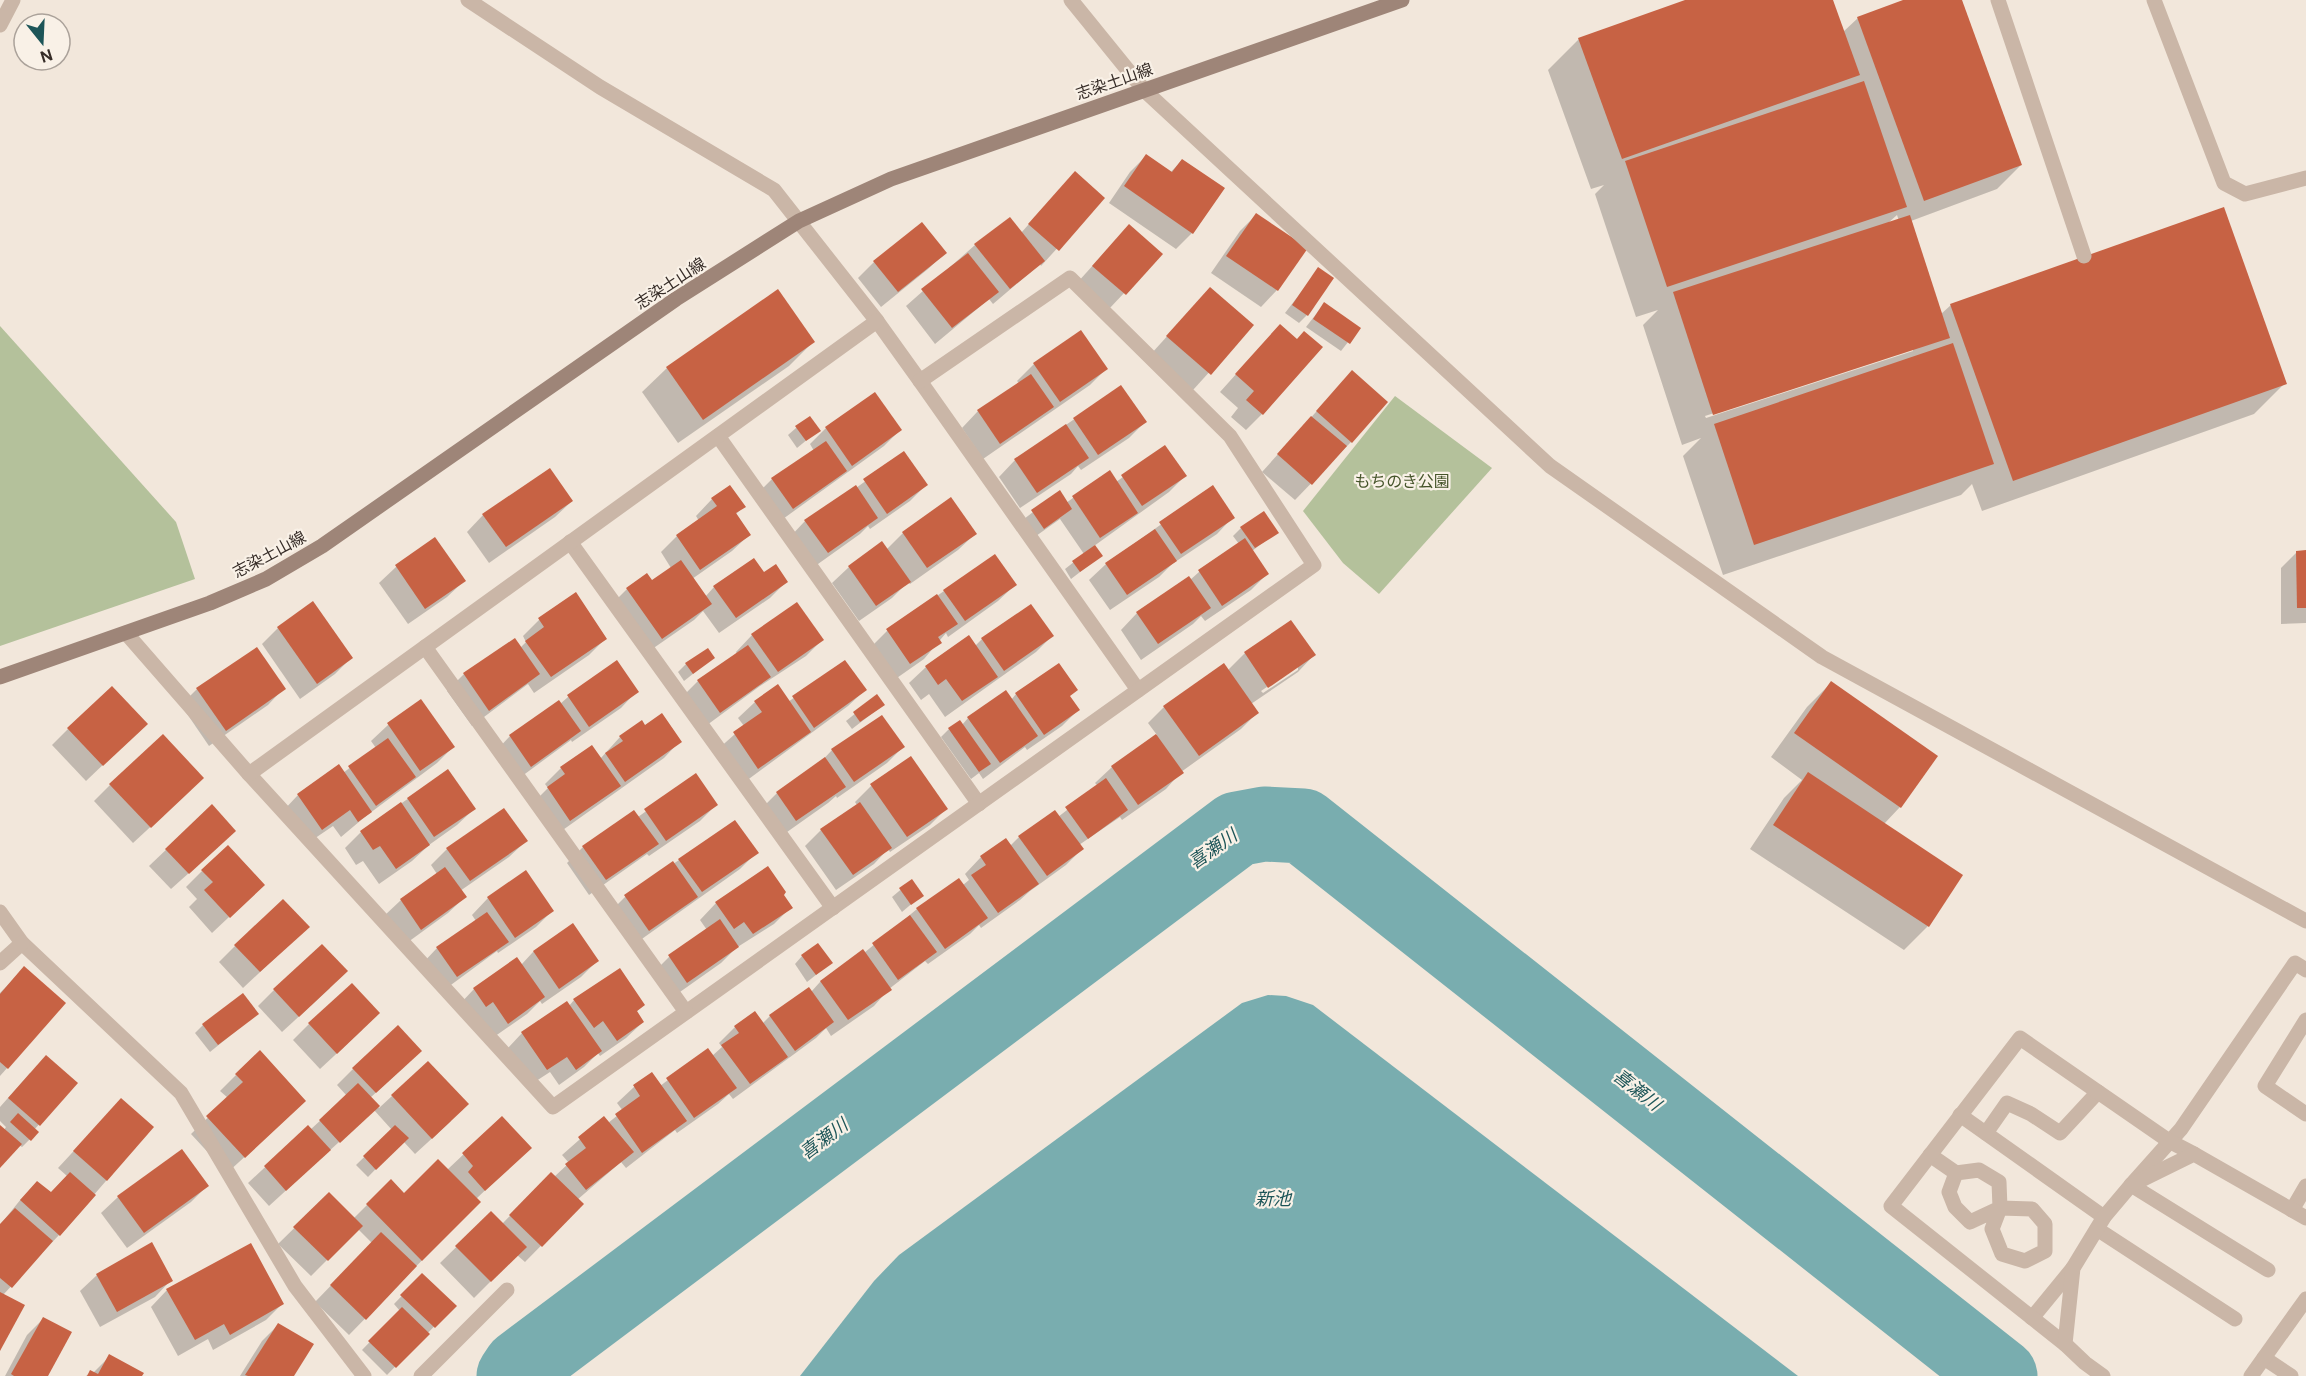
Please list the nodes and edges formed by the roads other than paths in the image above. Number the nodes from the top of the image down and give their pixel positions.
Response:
1 (13, 0) edge
2 (468, 0) edge
3 (1071, 0) edge
4 (1402, 0) edge
5 (1998, 0) edge
6 (2154, 0) edge
7 (0, 25) edge
8 (1144, 90) junction
9 (2306, 178) edge
10 (799, 221) junction
11 (2084, 256) dead end
12 (877, 321) junction
13 (920, 381) junction
14 (718, 436) junction
15 (570, 543) junction
16 (126, 633) junction
17 (425, 647) junction
18 (0, 677) edge
19 (1138, 690) junction
20 (249, 774) junction
21 (979, 804) junction
22 (833, 908) junction
23 (0, 912) edge
24 (2306, 921) edge
25 (22, 943) junction
26 (0, 963) edge
27 (2306, 970) edge
28 (686, 1012) junction
29 (2306, 1020) edge
30 (2098, 1092) junction
31 (2306, 1114) edge
32 (1960, 1115) junction
33 (1986, 1133) junction
34 (2169, 1141) junction
35 (2194, 1154) junction
36 (1930, 1155) junction
37 (1956, 1173) junction
38 (2131, 1185) junction
39 (2306, 1186) edge
40 (2299, 1214) edge
41 (2101, 1223) junction
42 (2073, 1268) junction
43 (2268, 1270) dead end
44 (507, 1290) dead end
45 (2306, 1299) edge
46 (2031, 1317) junction
47 (2235, 1319) dead end
48 (2065, 1344) junction
49 (2264, 1358) junction
50 (364, 1376) edge
51 (421, 1376) edge
52 (2103, 1376) edge
53 (2252, 1376) edge
54 (2291, 1376) edge

1 - 7 street
2 - 10 street
3 - 8 street
4 - 8 main road, 志染土山線
5 - 11 street
6 - 9 street
8 - 10 main road, 志染土山線
8 - 24 street
10 - 12 street
10 - 16 main road, 志染土山線
12 - 13 street
12 - 14 street
13 - 19 street
13 - 19 street
14 - 15 street
14 - 21 street
15 - 17 street
15 - 22 street
16 - 18 main road, 志染土山線
16 - 20 street
17 - 20 street
17 - 28 street
19 - 21 street
20 - 28 street
21 - 22 street
22 - 28 street
23 - 25 street
25 - 26 street
25 - 50 street
27 - 34 street
29 - 31 street
30 - 32 street
30 - 33 street
30 - 34 street
32 - 33 street
32 - 36 street
33 - 41 street
34 - 35 street
34 - 38 street
35 - 38 street
35 - 40 street
36 - 37 street
36 - 46 street
37 - 37 street
38 - 41 street
38 - 43 street
39 - 40 street
41 - 42 street
41 - 47 street
42 - 46 street
42 - 48 street
44 - 51 street
45 - 49 street
46 - 48 street
48 - 52 street
49 - 53 street
49 - 54 street

